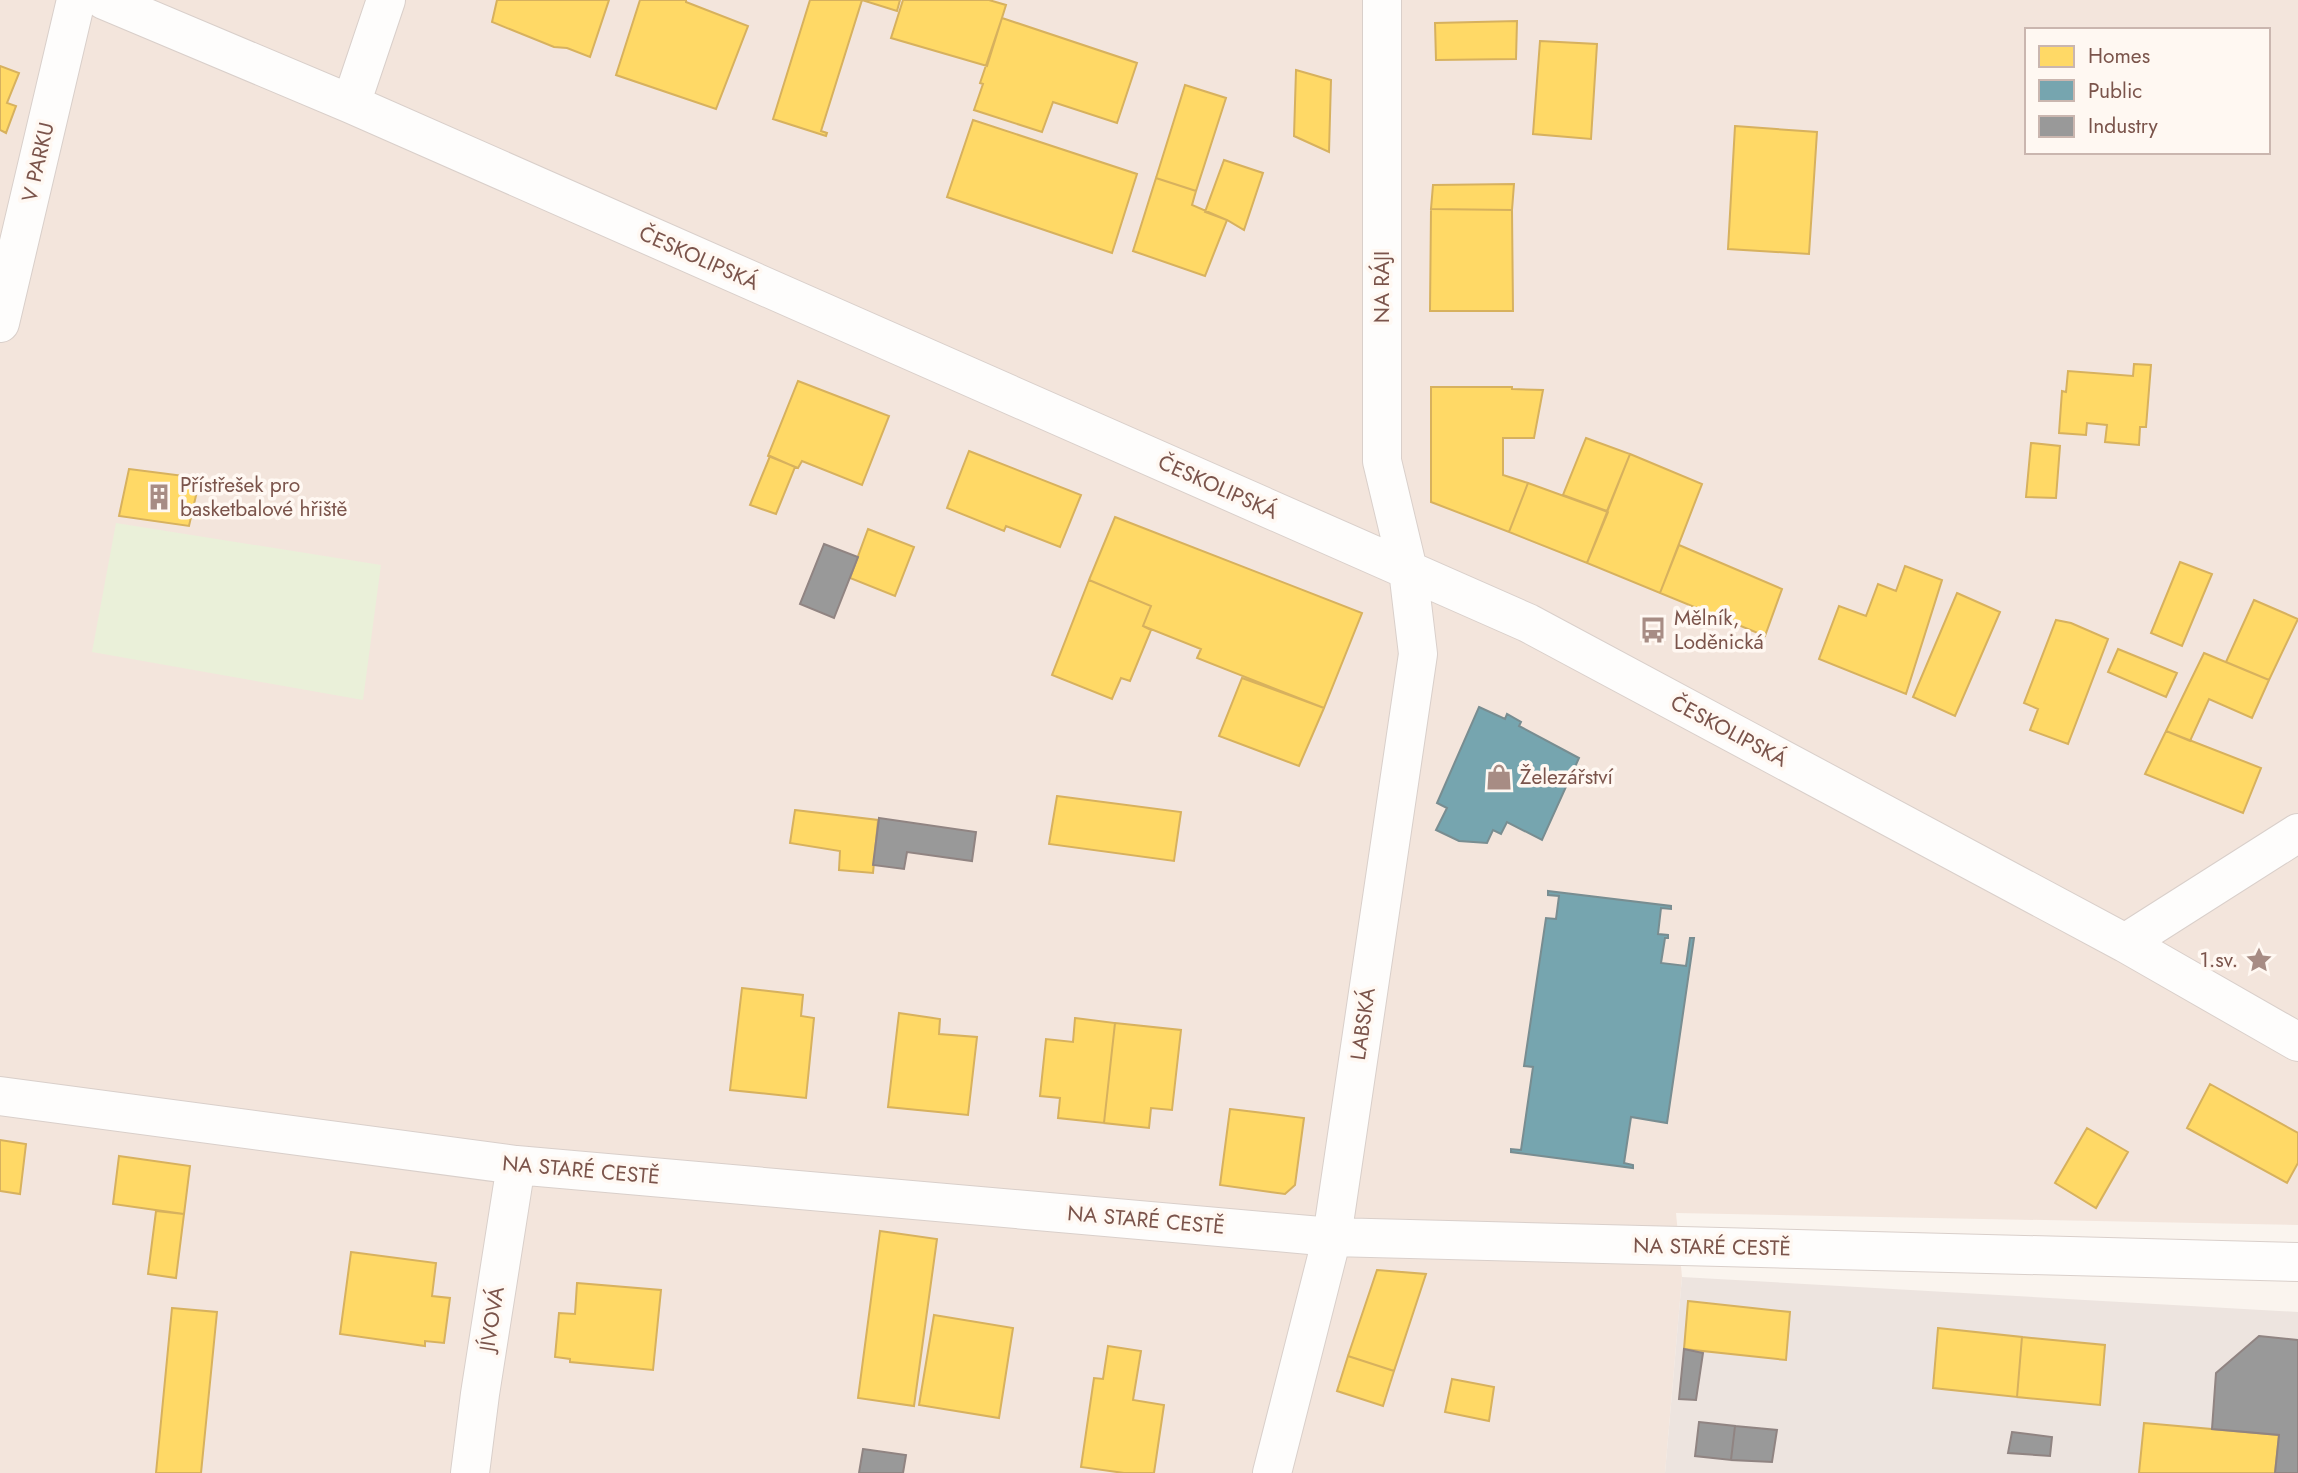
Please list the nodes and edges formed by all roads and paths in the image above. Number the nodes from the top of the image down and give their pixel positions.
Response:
1 (76, 0) edge
2 (103, 0) edge
3 (386, 0) edge
4 (1382, 0) edge
5 (351, 104) junction
6 (0, 323) edge
7 (1408, 570) junction
8 (2298, 833) edge
9 (2125, 943) junction
10 (2294, 1030) edge
11 (0, 1096) edge
12 (516, 1165) junction
13 (1332, 1237) junction
14 (2298, 1262) edge
15 (470, 1473) edge
16 (1272, 1473) edge

1 - 6 street, V PARKU
2 - 5 street, ČESKOLIPSKÁ
3 - 5 street
4 - 7 street, NA RÁJI
5 - 7 street, ČESKOLIPSKÁ
7 - 9 street, ČESKOLIPSKÁ
7 - 13 street, LABSKÁ
8 - 9 street
9 - 10 street, ČESKOLIPSKÁ
11 - 12 street, NA STARÉ CESTĚ
12 - 13 street, NA STARÉ CESTĚ
12 - 15 street, JÍVOVÁ
13 - 14 street, NA STARÉ CESTĚ
13 - 16 street, LABSKÁ

